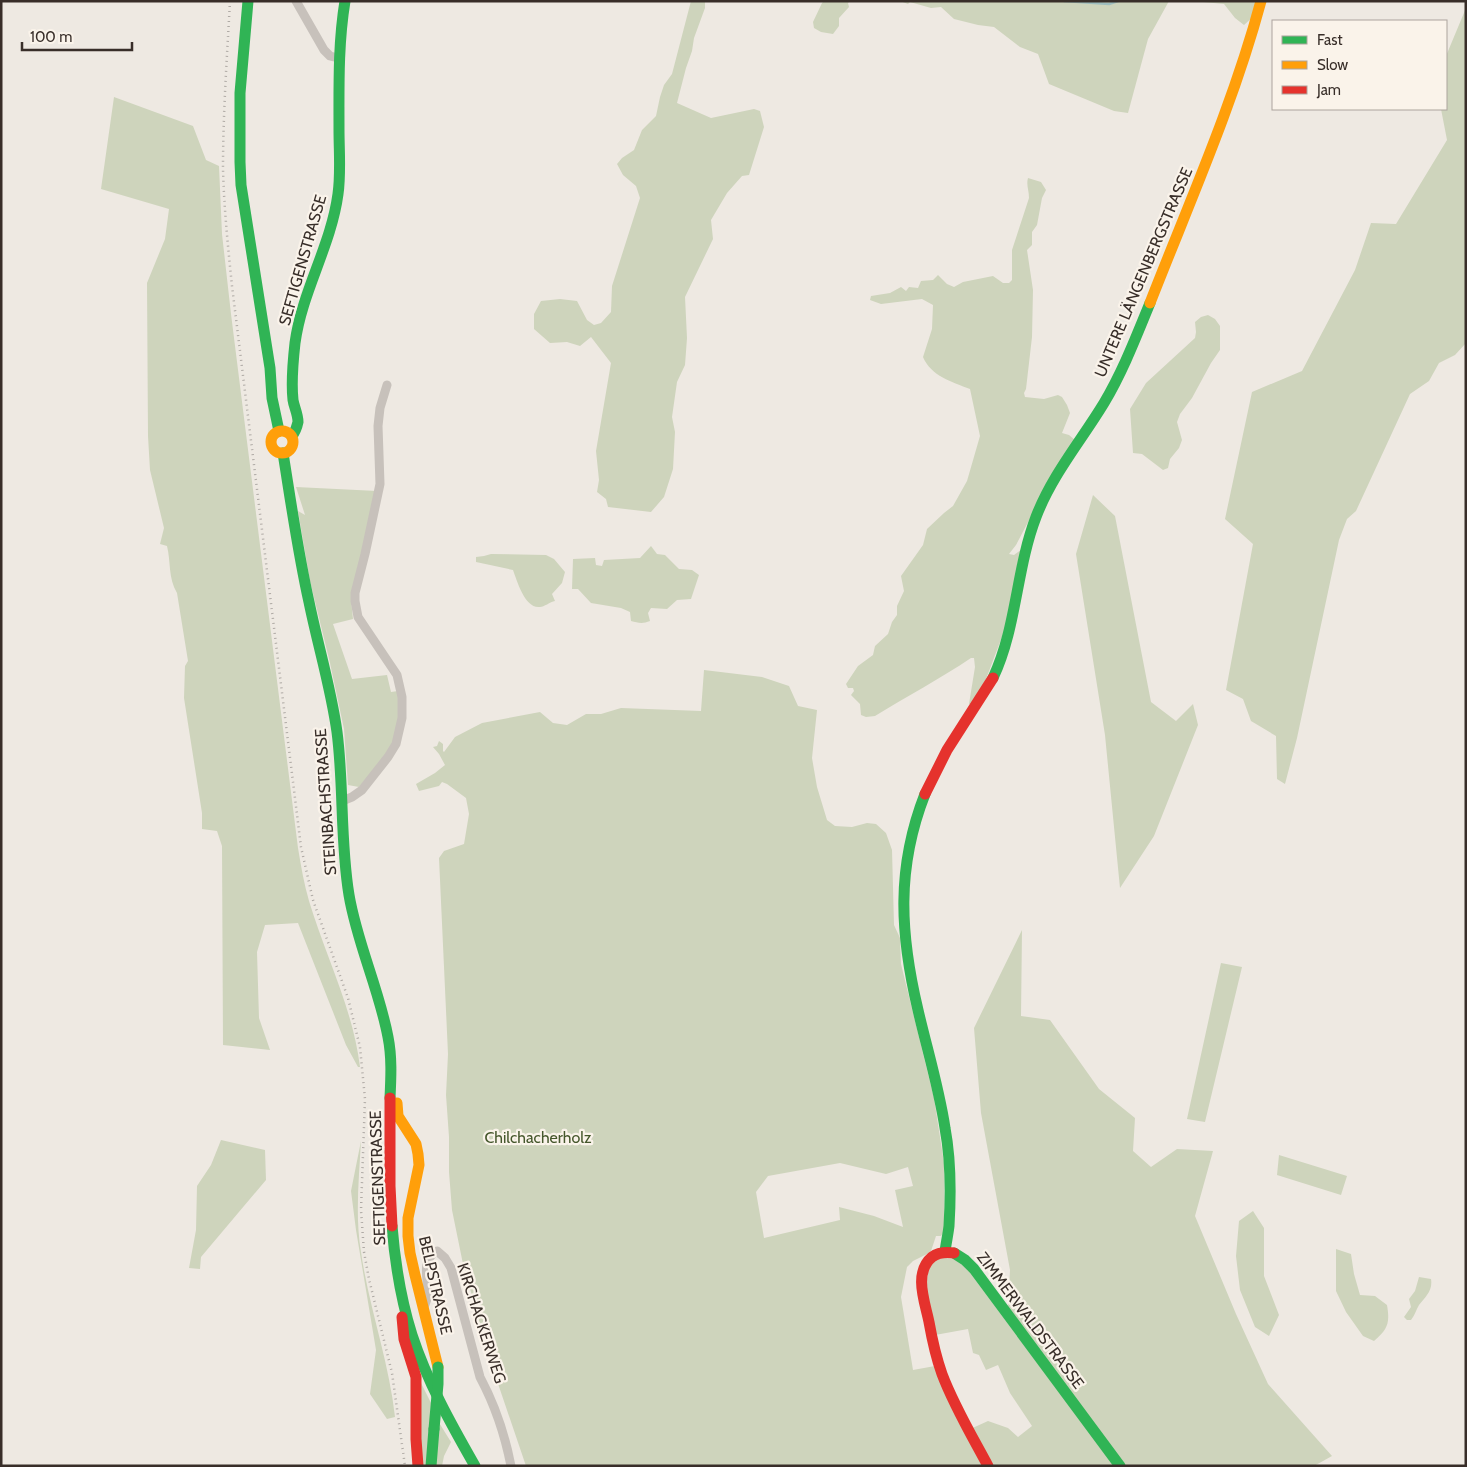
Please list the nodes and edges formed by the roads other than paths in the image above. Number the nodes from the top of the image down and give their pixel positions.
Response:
1 (248, 1) edge
2 (296, 1) edge
3 (345, 1) edge
4 (1261, 1) edge
5 (338, 58) junction
6 (388, 385) dead end
7 (279, 431) junction
8 (292, 436) junction
9 (283, 454) junction
10 (342, 801) junction
11 (391, 1057) junction
12 (945, 1252) junction
13 (402, 1297) junction
14 (424, 1306) junction
15 (418, 1466) edge
16 (431, 1466) edge
17 (475, 1466) edge
18 (512, 1466) edge
19 (988, 1466) edge
20 (1120, 1466) edge

1 - 7 street, STEINBACHSTRASSE
2 - 5 street
3 - 5 street, SEFTIGENSTRASSE
4 - 12 street, UNTERE LÄNGENBERGSTRASSE
5 - 8 street, SEFTIGENSTRASSE
6 - 10 street
7 - 8 street
7 - 9 street, STEINBACHSTRASSE
8 - 9 street
9 - 10 street, STEINBACHSTRASSE
10 - 11 street, STEINBACHSTRASSE
11 - 13 street, SEFTIGENSTRASSE
11 - 14 street, BELPSTRASSE
12 - 19 street
12 - 20 street, ZIMMERWALDSTRASSE
13 - 15 street
13 - 17 street
14 - 16 street, BELPSTRASSE, bridge
14 - 18 street, KIRCHACKERWEG

